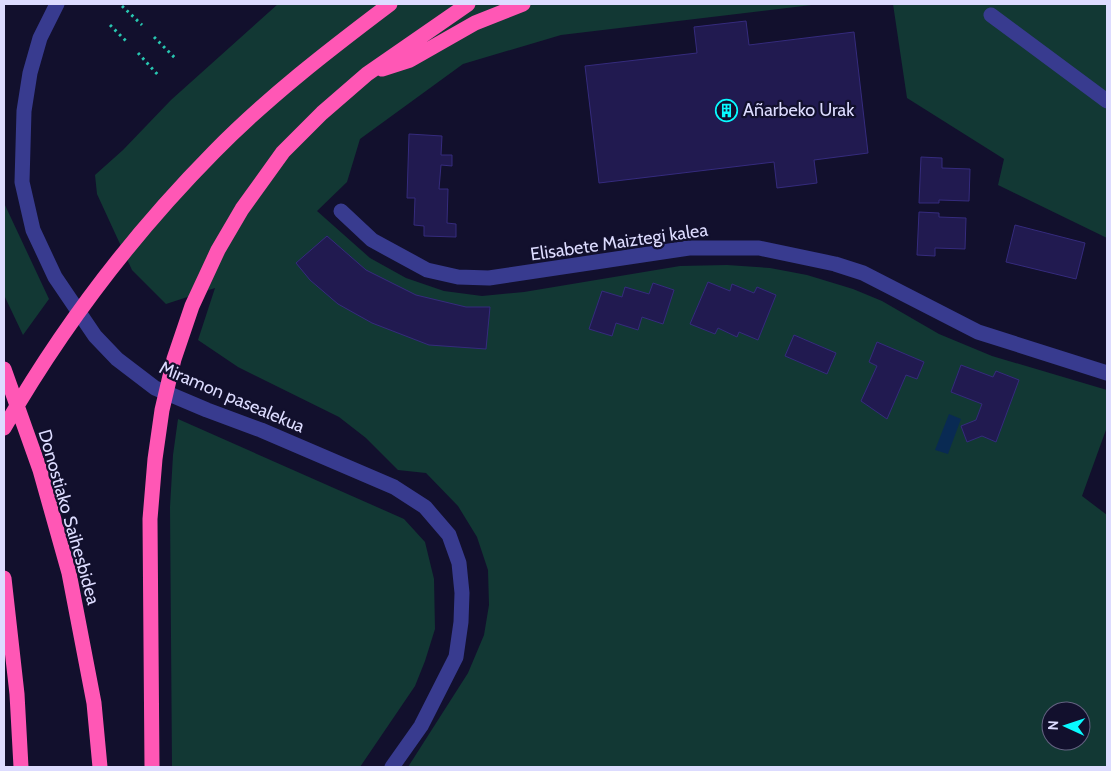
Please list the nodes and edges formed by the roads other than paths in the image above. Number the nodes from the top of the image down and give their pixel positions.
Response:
1 (57, 4) edge
2 (390, 4) edge
3 (468, 4) edge
4 (523, 4) edge
5 (991, 15) dead end
6 (367, 74) junction
7 (1107, 101) edge
8 (341, 211) dead end
9 (4, 369) edge
10 (1107, 373) edge
11 (4, 428) edge
12 (4, 578) edge
13 (21, 767) edge
14 (100, 767) edge
15 (152, 767) edge
16 (392, 767) edge

1 - 16 street, Miramon pasealekua
2 - 11 highway
3 - 6 highway
4 - 6 highway
5 - 7 street
6 - 15 highway
8 - 10 street, Elisabete Maiztegi kalea
9 - 14 highway, Donostiako Saihesbidea
12 - 13 highway

